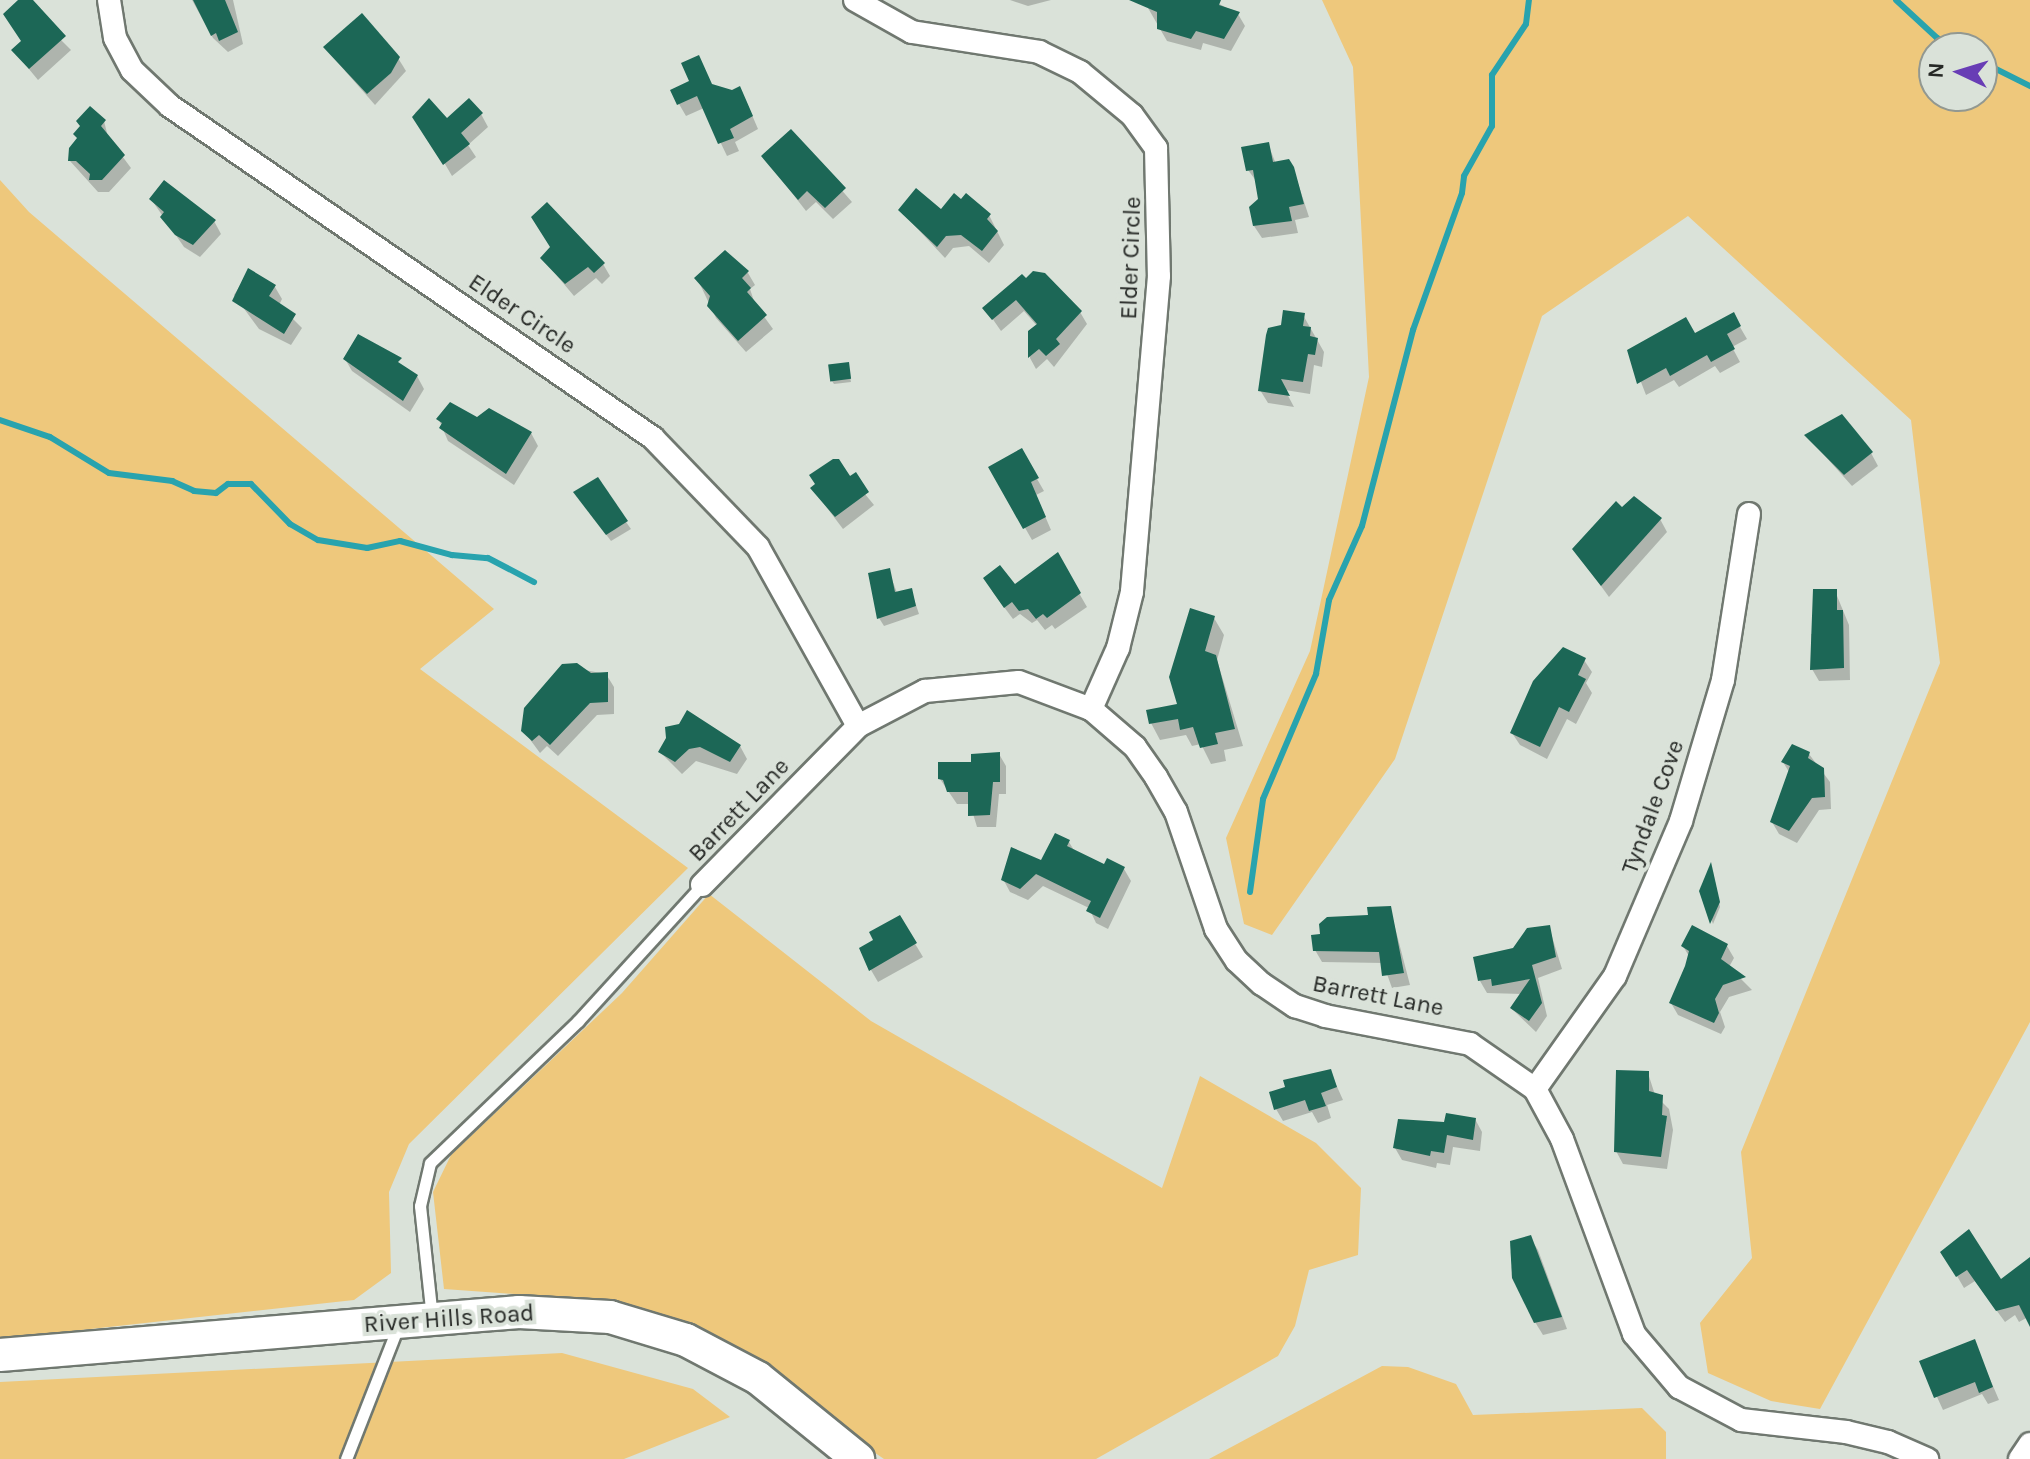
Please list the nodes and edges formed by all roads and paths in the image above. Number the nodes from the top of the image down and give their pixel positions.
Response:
1 (109, 0) edge
2 (855, 0) edge
3 (1749, 514) dead end
4 (1091, 709) junction
5 (858, 726) junction
6 (702, 885) joint
7 (1535, 1089) junction
8 (432, 1319) junction
9 (399, 1322) junction
10 (0, 1355) edge
11 (2030, 1444) edge
12 (346, 1459) edge
13 (858, 1459) edge
14 (1927, 1459) edge
15 (2020, 1459) edge

1 - 5 street, Elder Circle
2 - 4 street, Elder Circle
3 - 7 street, Tyndale Cove
4 - 5 street, Barrett Lane
4 - 7 street, Barrett Lane
5 - 6 street, Barrett Lane
6 - 8 lane
7 - 14 street, Barrett Lane
8 - 9 street, River Hills Road
8 - 13 street, River Hills Road
9 - 10 street, River Hills Road
9 - 12 lane
11 - 15 street

